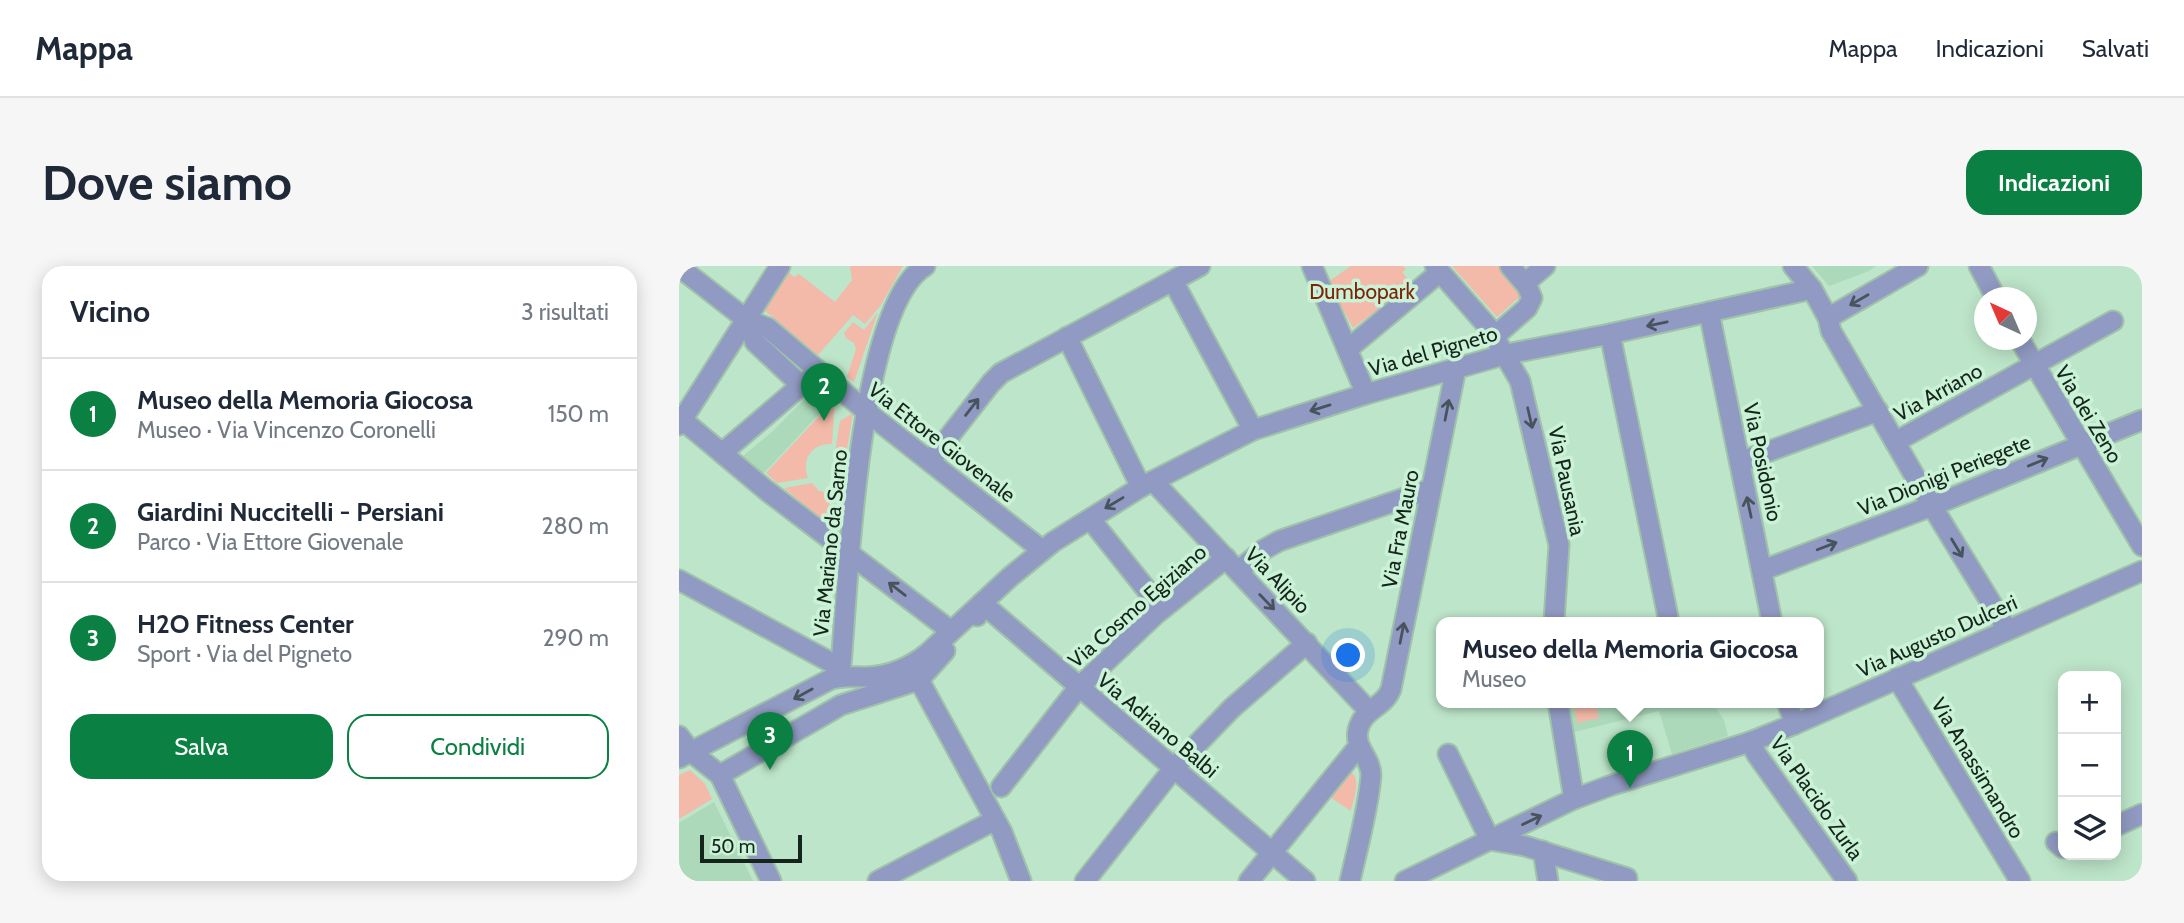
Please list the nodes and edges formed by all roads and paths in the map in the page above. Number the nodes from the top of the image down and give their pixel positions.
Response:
1 (781, 266) edge
2 (925, 266) edge
3 (1200, 266) edge
4 (1510, 266) edge
5 (1545, 266) edge
6 (1793, 266) edge
7 (1918, 266) edge
8 (1979, 266) edge
9 (679, 267) edge
10 (1314, 267) edge
11 (1437, 269) edge
12 (1173, 281) junction
13 (1525, 283) junction
14 (1990, 287) edge
15 (1812, 289) junction
16 (1709, 312) junction
17 (1828, 318) junction
18 (747, 320) junction
19 (2113, 321) dead end
20 (1610, 334) junction
21 (1495, 335) junction
22 (1067, 338) junction
23 (1348, 349) junction
24 (2026, 350) edge
25 (1507, 354) junction
26 (2034, 365) junction
27 (1456, 368) junction
28 (818, 371) junction
29 (802, 386) junction
30 (1366, 394) junction
31 (1878, 411) junction
32 (867, 412) junction
33 (2142, 420) edge
34 (681, 421) edge
35 (1253, 430) junction
36 (1895, 442) junction
37 (2081, 445) junction
38 (722, 453) junction
39 (930, 461) junction
40 (1740, 462) junction
41 (1147, 484) junction
42 (1431, 489) junction
43 (1932, 506) junction
44 (1095, 525) dead end
45 (2142, 547) edge
46 (1042, 550) junction
47 (849, 553) junction
48 (1232, 565) junction
49 (1763, 570) junction
50 (2142, 570) edge
51 (679, 580) edge
52 (982, 603) junction
53 (1162, 609) junction
54 (1554, 617) edge
55 (1668, 617) edge
56 (1771, 617) edge
57 (2007, 629) junction
58 (951, 631) junction
59 (1307, 643) junction
60 (840, 677) junction
61 (1897, 678) junction
62 (919, 680) junction
63 (1078, 688) junction
64 (1559, 708) edge
65 (1789, 708) edge
66 (1369, 711) junction
67 (1795, 724) junction
68 (1750, 742) junction
69 (1359, 747) junction
70 (683, 749) edge
71 (1448, 754) dead end
72 (1174, 768) junction
73 (719, 775) junction
74 (1001, 787) dead end
75 (1574, 799) junction
76 (2142, 814) edge
77 (995, 820) junction
78 (2121, 824) edge
79 (1490, 841) junction
80 (1272, 851) junction
81 (1543, 851) junction
82 (1627, 878) dead end
83 (1350, 880) edge
84 (771, 881) edge
85 (878, 881) edge
86 (1021, 881) edge
87 (1085, 881) edge
88 (1249, 881) edge
89 (1305, 881) edge
90 (1405, 881) edge
91 (1548, 881) edge
92 (1847, 881) edge
93 (2020, 881) edge

1 - 18 street
2 - 32 street, Via Mariano da Sarno
3 - 12 street
4 - 13 street
5 - 13 street
6 - 15 street
7 -> 17 street
8 - 14 street
9 - 18 street, Via Ettore Giovenale
10 - 23 street
11 - 21 street, Via Pausania
11 - 23 street
12 - 22 street
12 - 35 street
13 - 21 street
15 - 16 street, Via del Pigneto
15 - 17 street
16 -> 20 street, Via del Pigneto
16 - 40 street, Via Posidonio
17 - 31 street
18 - 28 street, Via Ettore Giovenale
18 - 29 street, Via Ettore Giovenale
18 - 34 street
19 - 26 street, Via Arriano
20 - 25 street, Via del Pigneto
20 - 55 street
21 - 25 street, Via Pausania
39 -> 22 street
22 - 41 street, Via Alipio
23 - 30 street
24 - 26 street, Via dei Zeno
25 - 27 street, Via del Pigneto
25 -> 54 street, Via Pausania
26 - 36 street, Via Arriano
26 - 37 street, Via dei Zeno
27 - 30 street, Via del Pigneto
42 -> 27 street, Via Fra Mauro
28 - 29 street
28 - 32 street, Via Ettore Giovenale
29 - 38 street
30 -> 35 street, Via del Pigneto
31 - 36 street
31 - 40 street
32 - 39 street, Via Ettore Giovenale
32 - 47 street, Via Mariano da Sarno
33 - 37 street, Via Dionigi Periegete
34 - 38 street
35 - 41 street, Via del Pigneto
36 - 43 street
43 -> 37 street, Via Dionigi Periegete
37 - 45 street, Via dei Zeno
38 - 47 street
39 - 46 street, Via Ettore Giovenale
49 -> 40 street, Via Posidonio
41 -> 46 street, Via del Pigneto
41 - 48 street, Via Alipio
42 - 48 street, Via Cosmo Egiziano
66 -> 42 street, Via Fra Mauro
49 -> 43 street, Via Dionigi Periegete
43 -> 57 street
44 - 53 street
46 - 52 street, Via del Pigneto
58 -> 47 street
47 - 60 street, Via Mariano da Sarno
48 - 53 street, Via Cosmo Egiziano
48 -> 59 street, Via Alipio
49 - 56 street, Via Posidonio
50 - 57 street, Via Augusto Dulceri
51 - 60 street
52 - 58 street, Via del Pigneto
52 - 62 street, Via del Pigneto
52 - 63 street, Via Adriano Balbi
53 - 63 street, Via Cosmo Egiziano
57 - 61 street, Via Augusto Dulceri
58 - 60 street, Via del Pigneto
59 - 66 street, Via Alipio
59 - 72 street
60 -> 70 street, Via del Pigneto
61 - 67 street, Via Augusto Dulceri
61 - 93 street, Via Anassimandro
62 - 73 street, Via del Pigneto
62 - 77 street
63 - 72 street, Via Adriano Balbi
63 - 74 street, Via Cosmo Egiziano
64 - 75 street
65 - 67 street
66 - 69 street
67 - 68 street, Via Augusto Dulceri
68 - 75 street, Via Augusto Dulceri
68 - 92 street, Via Placido Zurla
69 - 80 street
69 - 83 street
70 - 73 street, Via del Pigneto
71 - 79 street
72 - 80 street, Via Adriano Balbi
72 - 87 street
73 - 84 street
79 -> 75 street, Via Augusto Dulceri
76 - 78 street
77 - 85 street
77 - 86 street
79 - 81 street
79 - 90 street, Via Augusto Dulceri
80 - 88 street
80 - 89 street, Via Adriano Balbi
81 - 82 street
81 - 91 street

